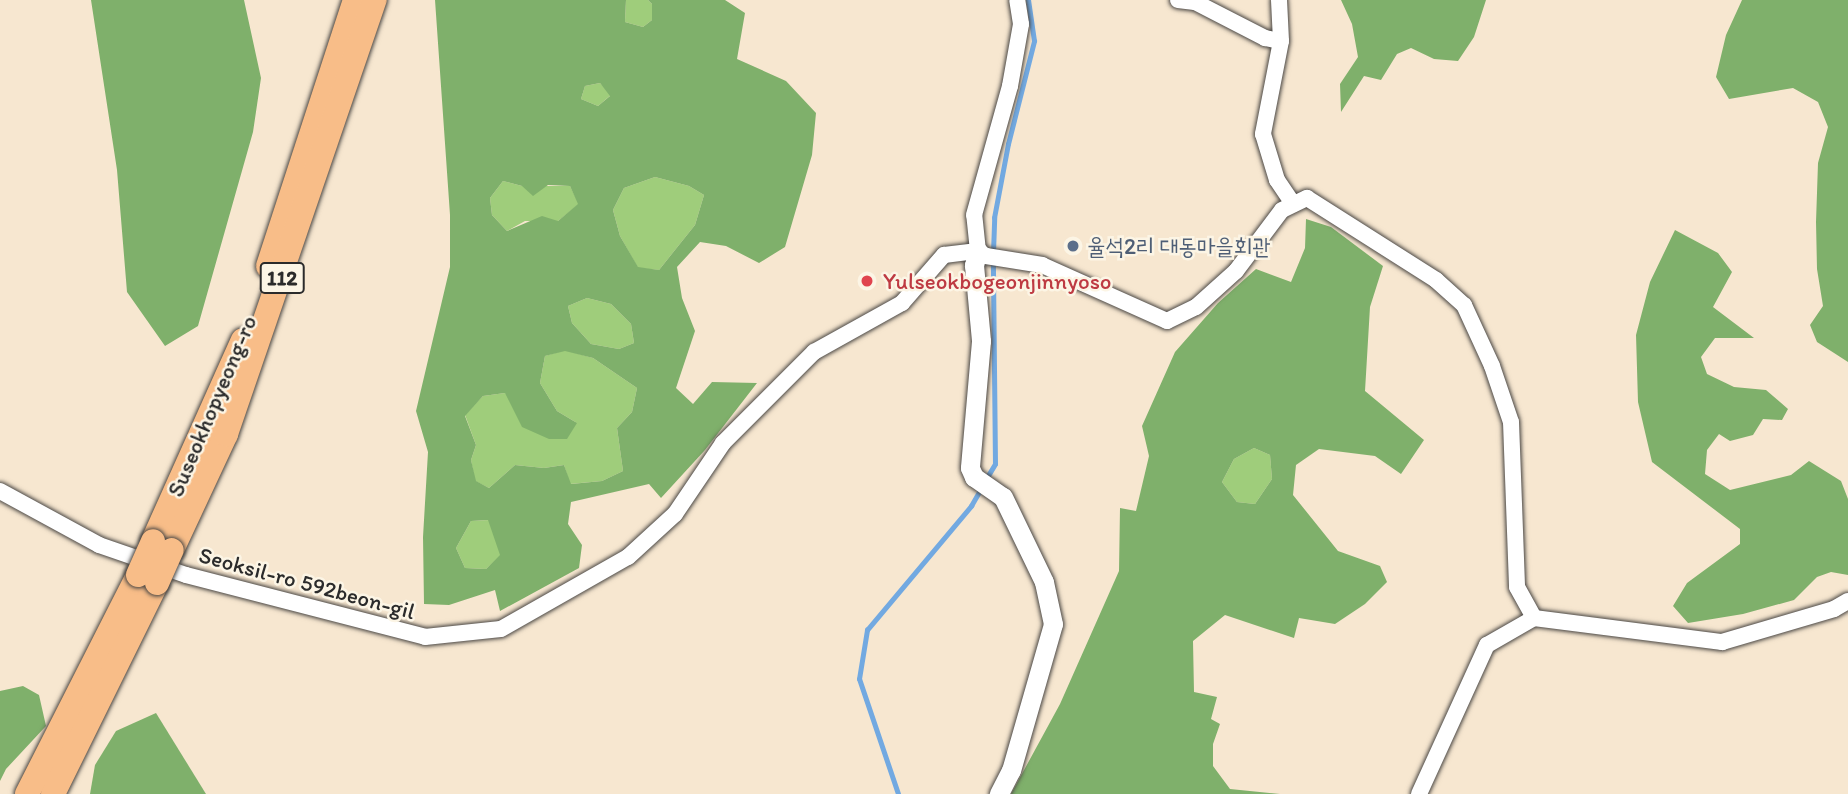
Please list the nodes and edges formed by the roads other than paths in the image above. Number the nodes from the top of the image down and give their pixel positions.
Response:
1 (355, 0) edge
2 (375, 0) edge
3 (1017, 0) edge
4 (1178, 0) edge
5 (1279, 0) edge
6 (1281, 41) junction
7 (1293, 204) junction
8 (982, 253) junction
9 (0, 491) edge
10 (163, 546) junction
11 (148, 579) junction
12 (1848, 601) edge
13 (1534, 618) junction
14 (27, 794) edge
15 (53, 794) edge
16 (999, 794) edge
17 (1419, 794) edge

1 - 10 highway, Suseokhopyeong-ro / 112
2 - 10 highway, Suseokhopyeong-ro / 112
3 - 8 street
4 - 6 street
5 - 6 street
6 - 7 street
7 - 8 street, Seoksil-ro 592beon-gil
7 - 13 street
8 - 9 street, Seoksil-ro 592beon-gil
8 - 16 street
10 - 11 highway, Suseokhopyeong-ro / 112, bridge
11 - 14 highway, Suseokhopyeong-ro / 112
11 - 15 highway, Suseokhopyeong-ro / 112
12 - 13 street
13 - 17 street

